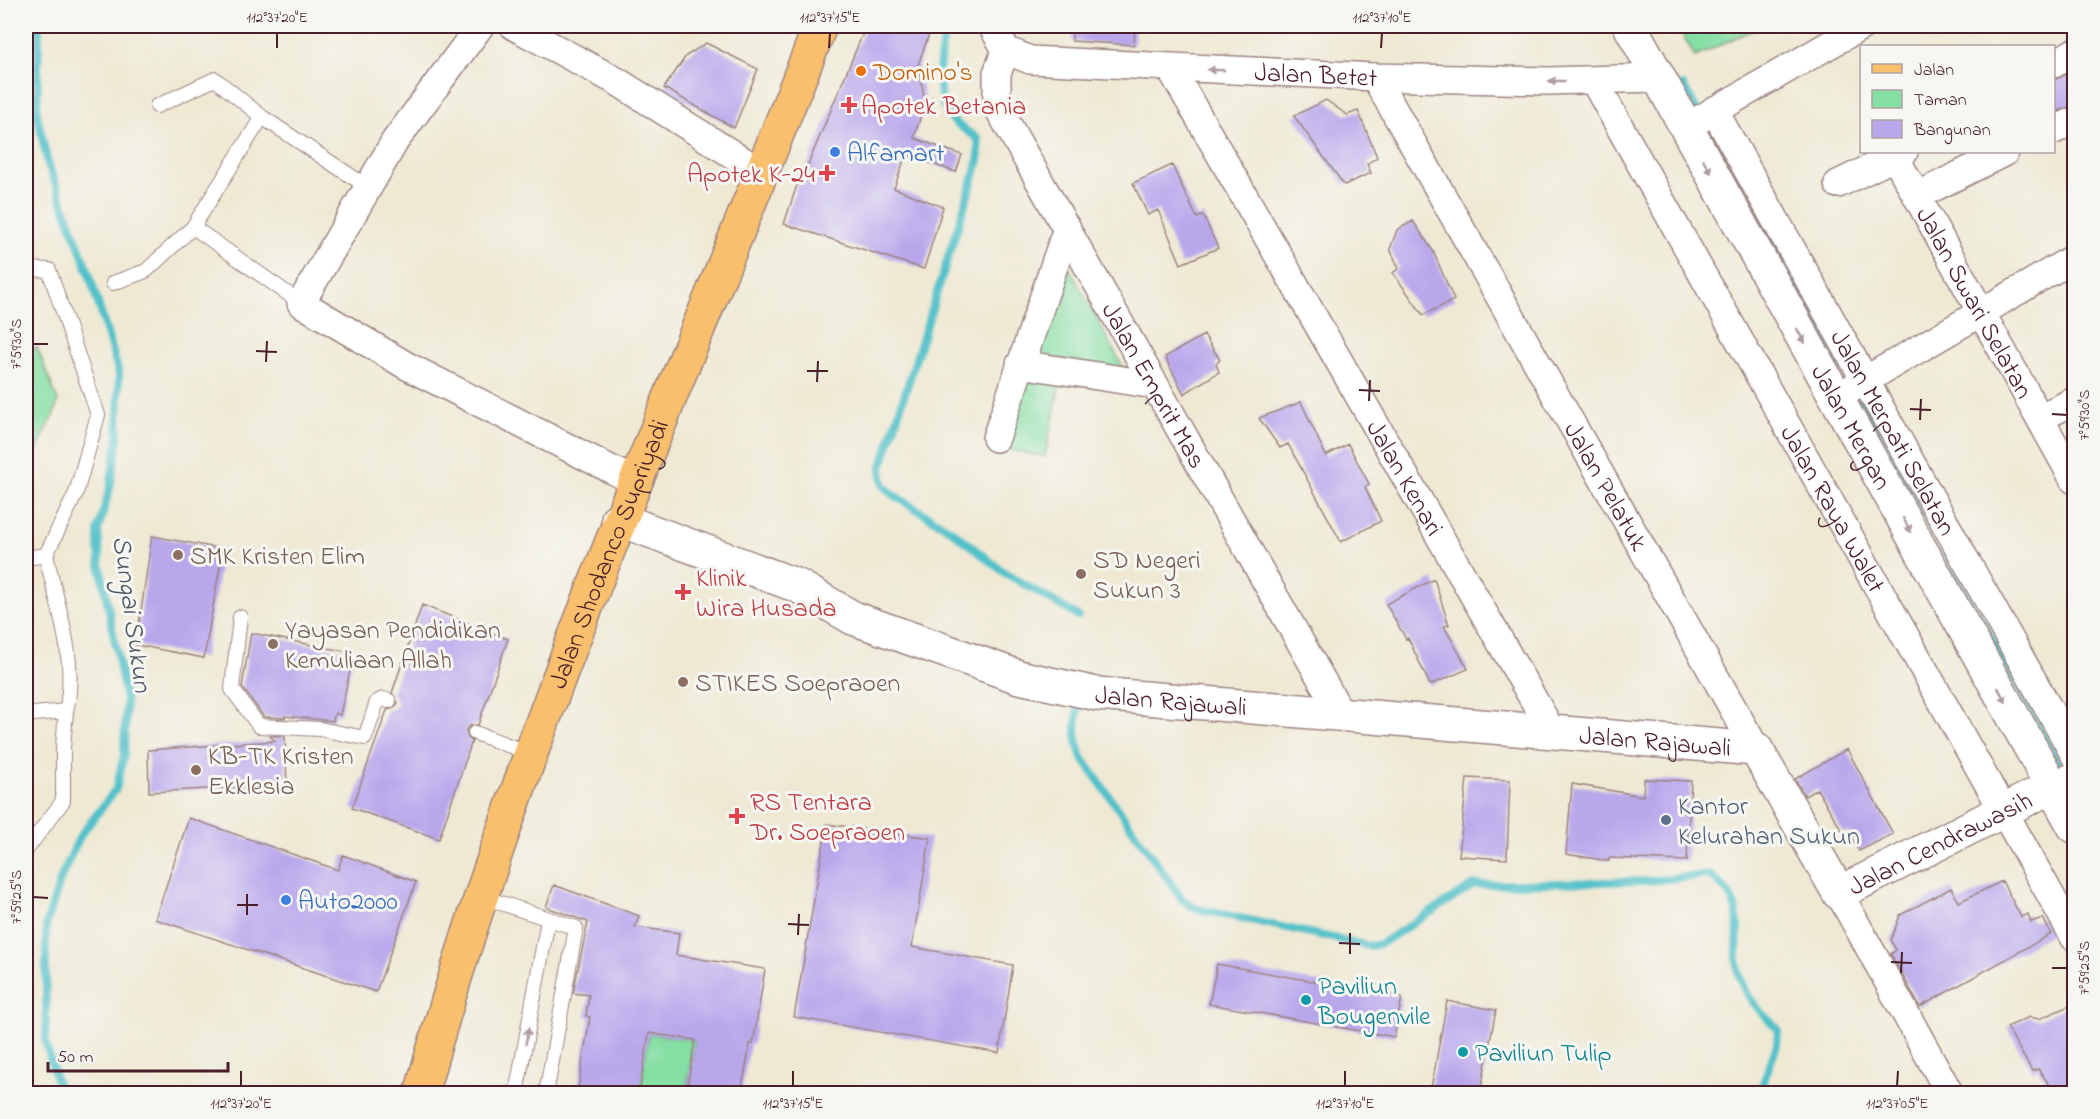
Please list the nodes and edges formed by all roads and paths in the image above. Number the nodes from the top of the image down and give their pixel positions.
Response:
1 (480, 26) edge
2 (514, 26) edge
3 (820, 26) edge
4 (992, 26) edge
5 (1630, 26) edge
6 (1862, 26) edge
7 (1006, 50) junction
8 (2074, 52) edge
9 (2055, 63) edge
10 (1171, 69) junction
11 (1375, 76) junction
12 (1658, 78) junction
13 (1594, 81) junction
14 (157, 106) dead end
15 (262, 117) junction
16 (1700, 119) junction
17 (2074, 121) edge
18 (2055, 130) edge
19 (2003, 153) edge
20 (1900, 154) edge
21 (762, 173) junction
22 (1838, 184) dead end
23 (366, 186) junction
24 (1917, 196) junction
25 (192, 227) junction
26 (1067, 228) junction
27 (2074, 258) edge
28 (26, 269) edge
29 (113, 283) dead end
30 (301, 303) junction
31 (1979, 313) junction
32 (1020, 364) junction
33 (1867, 380) junction
34 (1155, 386) junction
35 (1835, 397) junction
36 (2074, 401) edge
37 (2040, 418) junction
38 (996, 438) dead end
39 (2074, 480) edge
40 (634, 481) junction
41 (618, 519) junction
42 (46, 555) junction
43 (26, 558) edge
44 (240, 617) dead end
45 (389, 701) dead end
46 (66, 711) junction
47 (34, 714) dead end
48 (1341, 714) junction
49 (1551, 730) junction
50 (475, 733) dead end
51 (1756, 749) junction
52 (529, 753) junction
53 (2074, 754) edge
54 (2064, 781) edge
55 (2003, 810) junction
56 (2074, 826) edge
57 (26, 850) edge
58 (1839, 893) junction
59 (480, 896) junction
60 (548, 920) junction
61 (2074, 938) edge
62 (421, 1094) edge
63 (516, 1094) edge
64 (546, 1094) edge
65 (1950, 1094) edge

1 - 23 street
2 - 21 street
3 - 21 main road, Jalan Shodanco Supriyadi
4 - 7 street
5 - 12 street, Jalan Mergan
6 - 16 street
7 - 10 street, Jalan Betet
7 - 26 street, Jalan Emprit Mas
8 - 9 street
11 -> 10 street, Jalan Betet
10 - 49 street, Jalan Kenari
13 -> 11 street, Jalan Betet
11 - 51 street, Jalan Pelatuk
12 - 13 street, Jalan Betet
12 - 16 street, Jalan Mergan
13 - 55 street, Jalan Raya Walet
14 - 15 lane
15 - 23 lane
15 - 25 lane
16 - 33 street, Jalan Merpati Selatan
16 -> 35 street, Jalan Mergan
17 - 18 street
19 - 24 street
20 - 22 street
20 - 24 street, Jalan Swari Selatan
21 - 40 main road, Jalan Shodanco Supriyadi
23 - 30 street
24 - 31 street, Jalan Swari Selatan
25 - 29 lane
25 - 30 lane
26 - 32 street
26 - 34 street, Jalan Emprit Mas
27 - 31 street
28 - 42 lane
30 - 40 street
31 - 33 street
31 - 37 street, Jalan Swari Selatan
32 - 34 street
32 - 38 street
33 - 35 street
33 - 53 street, Jalan Merpati Selatan
34 - 48 street, Jalan Emprit Mas
35 -> 54 street, Jalan Mergan
36 - 37 street
37 - 39 street, Jalan Swari Selatan
40 - 41 main road, Jalan Shodanco Supriyadi
41 - 48 street, Jalan Rajawali
41 - 52 main road, Jalan Shodanco Supriyadi
42 - 43 lane
42 - 46 lane
44 - 45 lane
46 - 47 lane
46 - 57 lane
48 - 49 street, Jalan Rajawali
49 - 51 street, Jalan Rajawali
50 - 52 lane
51 - 58 street, Jalan Pelatuk
52 - 59 main road, Jalan Shodanco Supriyadi
54 - 55 street, Jalan Cendrawasih
54 - 56 street, Jalan Mergan
55 - 58 street, Jalan Cendrawasih
55 - 61 street, Jalan Raya Walet
58 - 65 street
59 - 60 lane
59 - 62 main road, Jalan Shodanco Supriyadi
63 -> 60 lane
60 - 64 lane

